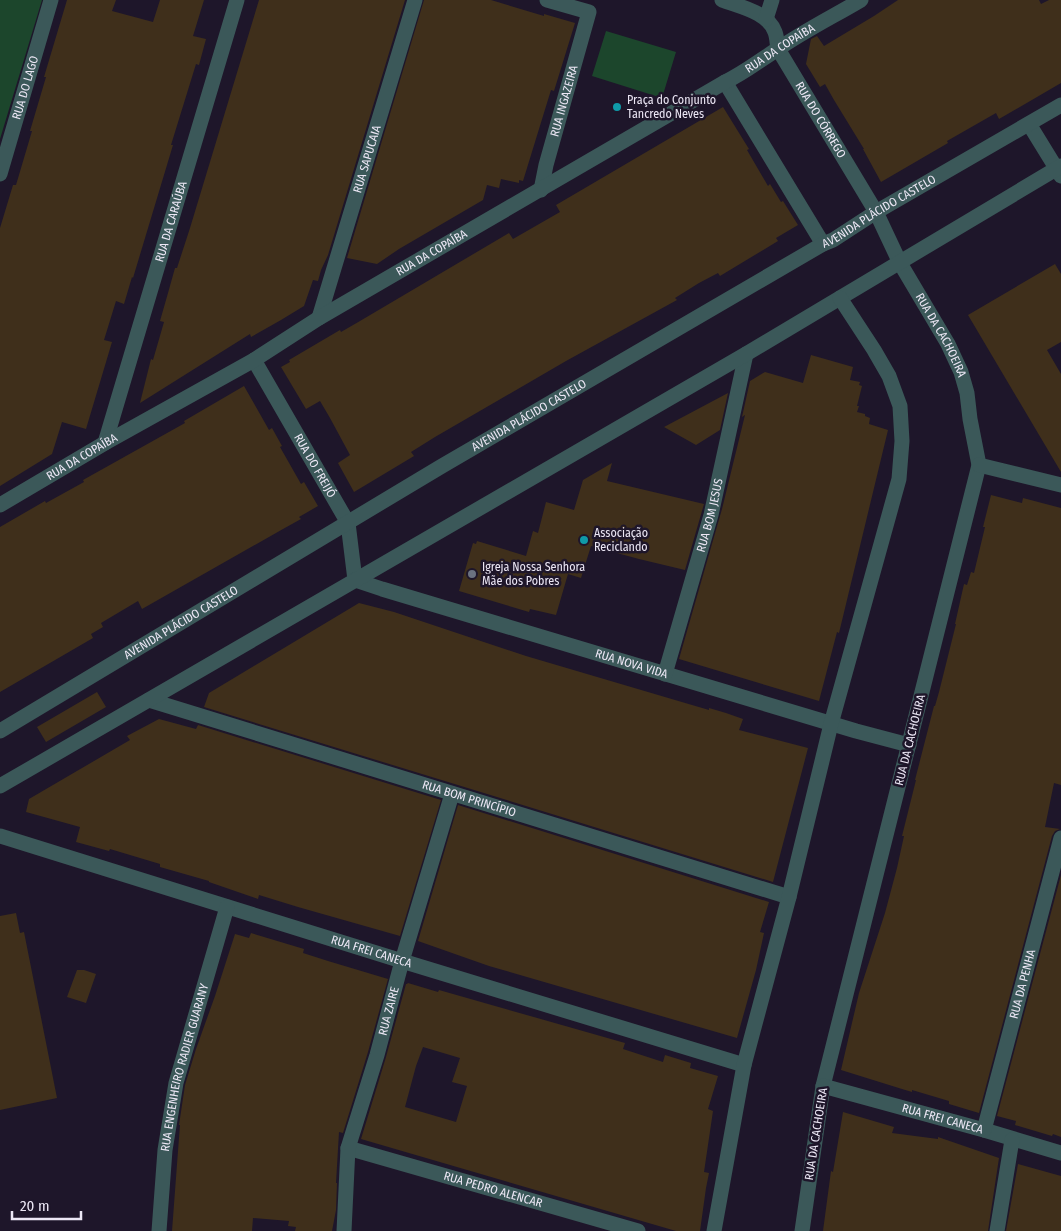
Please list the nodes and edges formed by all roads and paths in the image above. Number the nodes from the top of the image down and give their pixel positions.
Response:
1 (50, 0) edge
2 (237, 0) edge
3 (415, 0) edge
4 (547, 0) edge
5 (722, 0) edge
6 (772, 0) edge
7 (861, 0) edge
8 (766, 19) junction
9 (778, 49) junction
10 (729, 80) junction
11 (1061, 105) edge
12 (1029, 124) junction
13 (1059, 170) edge
14 (0, 174) edge
15 (541, 190) junction
16 (876, 212) junction
17 (828, 242) junction
18 (894, 266) junction
19 (840, 298) junction
20 (319, 318) junction
21 (746, 354) junction
22 (254, 360) junction
23 (105, 443) junction
24 (979, 465) junction
25 (1061, 485) edge
26 (0, 505) edge
27 (348, 523) junction
28 (355, 580) junction
29 (665, 674) junction
30 (149, 700) junction
31 (832, 724) junction
32 (0, 730) edge
33 (904, 744) junction
34 (0, 786) edge
35 (452, 794) junction
36 (0, 836) edge
37 (1061, 838) edge
38 (789, 896) junction
39 (227, 907) junction
40 (402, 961) junction
41 (744, 1065) junction
42 (823, 1086) junction
43 (984, 1130) junction
44 (1012, 1140) junction
45 (348, 1148) junction
46 (1061, 1153) edge
47 (159, 1231) edge
48 (344, 1231) edge
49 (638, 1231) edge
50 (714, 1231) edge
51 (802, 1231) edge
52 (998, 1231) edge

1 - 14 street, RUA DO LAGO
2 - 23 street, RUA DA CARAÚBA
3 - 20 street, RUA SAPUCAIA
4 - 15 street, RUA INGAZEIRA
5 - 8 street
6 - 8 street
7 - 9 street, RUA DA COPAÍBA
8 - 9 street, RUA DO CÓRREGO
9 - 10 street, RUA DA COPAÍBA
9 - 16 street, RUA DO CÓRREGO
10 - 15 street, RUA DA COPAÍBA
10 - 17 street
11 - 12 street, AVENIDA PLÁCIDO CASTELO
12 - 13 street
12 - 16 street, AVENIDA PLÁCIDO CASTELO
13 - 18 street
15 - 20 street, RUA DA COPAÍBA
16 - 17 street, AVENIDA PLÁCIDO CASTELO
16 - 18 street, RUA DO CÓRREGO
17 - 27 street, AVENIDA PLÁCIDO CASTELO
18 - 19 street
18 - 24 street, RUA DA CACHOEIRA
19 - 21 street
19 - 31 street
20 - 22 street, RUA DA COPAÍBA
21 - 28 street
21 - 29 street, RUA BOM JESUS
22 - 23 street, RUA DA COPAÍBA
22 - 27 street, RUA DO FREIJÓ
23 - 26 street, RUA DA COPAÍBA
24 - 25 street
24 - 33 street, RUA DA CACHOEIRA
27 - 28 street, RUA DO FREIJÓ
27 - 32 street, AVENIDA PLÁCIDO CASTELO
28 - 29 street, RUA NOVA VIDA
28 - 30 street
29 - 31 street, RUA NOVA VIDA
30 - 34 street
30 - 35 street, RUA BOM PRINCÍPIO
31 - 33 street, RUA NOVA VIDA
31 - 38 street
33 - 42 street, RUA DA CACHOEIRA
35 - 38 street, RUA BOM PRINCÍPIO
35 - 40 street, RUA ZAIRE
36 - 39 street, RUA FREI CANECA
37 - 43 street, RUA DA PENHA
38 - 41 street
39 - 40 street, RUA FREI CANECA
39 - 47 street, RUA ENGENHEIRO RADIER GUARANY
40 - 41 street, RUA FREI CANECA
40 - 45 street, RUA ZAIRE
41 - 50 street
42 - 43 street, RUA FREI CANECA
42 - 51 street, RUA DA CACHOEIRA
43 - 44 street, RUA FREI CANECA
44 - 46 street, RUA FREI CANECA
44 - 52 street
45 - 48 street, RUA ZAIRE
45 - 49 street, RUA PEDRO ALENCAR

